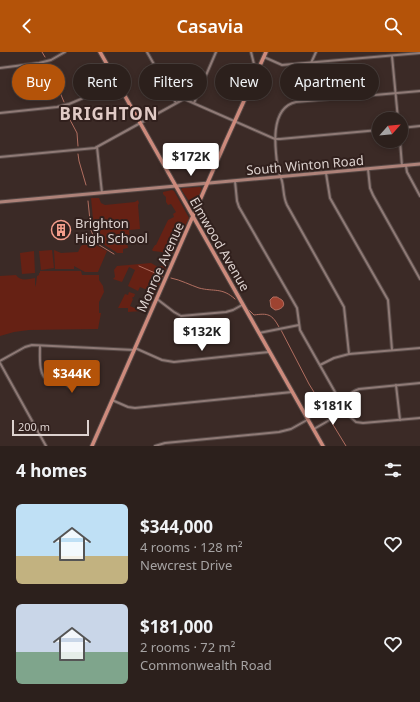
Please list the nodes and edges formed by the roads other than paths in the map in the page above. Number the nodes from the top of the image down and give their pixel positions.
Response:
1 (65, 52) edge
2 (100, 52) edge
3 (148, 52) edge
4 (216, 52) edge
5 (251, 52) edge
6 (266, 52) edge
7 (316, 52) edge
8 (420, 53) edge
9 (392, 56) junction
10 (264, 57) junction
11 (311, 63) junction
12 (107, 64) edge
13 (254, 64) edge
14 (261, 64) edge
15 (0, 68) edge
16 (420, 91) edge
17 (395, 93) junction
18 (79, 100) edge
19 (127, 100) edge
20 (244, 100) edge
21 (176, 103) junction
22 (194, 103) junction
23 (397, 112) edge
24 (0, 113) edge
25 (235, 121) junction
26 (140, 123) junction
27 (420, 126) edge
28 (408, 127) edge
29 (372, 131) edge
30 (275, 139) junction
31 (97, 147) junction
32 (401, 148) edge
33 (0, 158) edge
34 (420, 164) edge
35 (404, 166) junction
36 (368, 169) junction
37 (326, 173) junction
38 (280, 177) junction
39 (235, 181) junction
40 (208, 183) junction
41 (176, 186) junction
42 (102, 193) junction
43 (420, 196) edge
44 (0, 202) edge
45 (193, 216) junction
46 (420, 279) edge
47 (157, 299) junction
48 (243, 304) junction
49 (299, 325) junction
50 (259, 333) junction
51 (40, 346) junction
52 (420, 348) edge
53 (135, 349) junction
54 (392, 350) junction
55 (270, 352) junction
56 (349, 354) junction
57 (0, 362) edge
58 (320, 365) junction
59 (65, 382) junction
60 (420, 383) edge
61 (396, 385) junction
62 (293, 392) junction
63 (112, 400) junction
64 (345, 410) junction
65 (420, 418) edge
66 (308, 420) junction
67 (400, 420) junction
68 (314, 429) junction
69 (46, 446) edge
70 (92, 446) edge
71 (156, 446) edge
72 (323, 446) edge

1 - 15 street
2 - 12 main road, Elmwood Avenue
3 - 21 street
4 - 22 street
5 - 13 street
6 - 10 main road, Monroe Avenue
7 - 11 street
8 - 9 street
9 - 11 street
9 - 17 street
10 - 11 street
10 - 14 main road, Monroe Avenue
16 - 17 street
17 - 23 street
17 - 30 street
18 - 24 street
19 - 26 main road, Elmwood Avenue
20 - 25 main road, Monroe Avenue
21 - 22 street
21 - 26 street
22 - 25 street
25 - 30 street
25 - 40 main road, Monroe Avenue
26 - 31 street
26 - 41 main road, Elmwood Avenue
27 - 28 street
29 - 30 street
30 - 38 street
31 - 33 street
31 - 42 street
32 - 35 street
34 - 35 main road, South Winton Road
35 - 36 main road, South Winton Road
35 - 43 street
36 - 37 main road, South Winton Road
36 - 46 street
37 - 38 main road, South Winton Road
37 - 54 street
38 - 39 main road, South Winton Road
38 - 56 street
39 - 40 main road, South Winton Road
39 - 49 street
40 - 41 main road, South Winton Road
40 - 45 main road, Monroe Avenue
41 - 42 main road, South Winton Road
41 - 45 main road, Elmwood Avenue
42 - 44 main road, South Winton Road
45 - 47 main road, Monroe Avenue
45 - 48 main road, Elmwood Avenue
47 - 48 street
47 - 53 main road, Monroe Avenue
48 - 50 main road, Elmwood Avenue
49 - 50 street
49 - 58 street
50 - 55 main road, Elmwood Avenue
51 - 53 street
51 - 57 street
51 - 59 street
52 - 54 street
53 - 55 street
53 - 63 main road, Monroe Avenue
54 - 56 street
55 - 62 main road, Elmwood Avenue
56 - 58 street
57 - 69 street
58 - 64 street
59 - 59 street
60 - 61 street
61 - 64 street
61 - 67 street
62 - 63 street
62 - 66 main road, Elmwood Avenue
63 - 70 main road, Monroe Avenue
64 - 67 street
64 - 68 street
65 - 67 street
66 - 68 main road, Elmwood Avenue
66 - 71 street
68 - 72 main road, Elmwood Avenue

